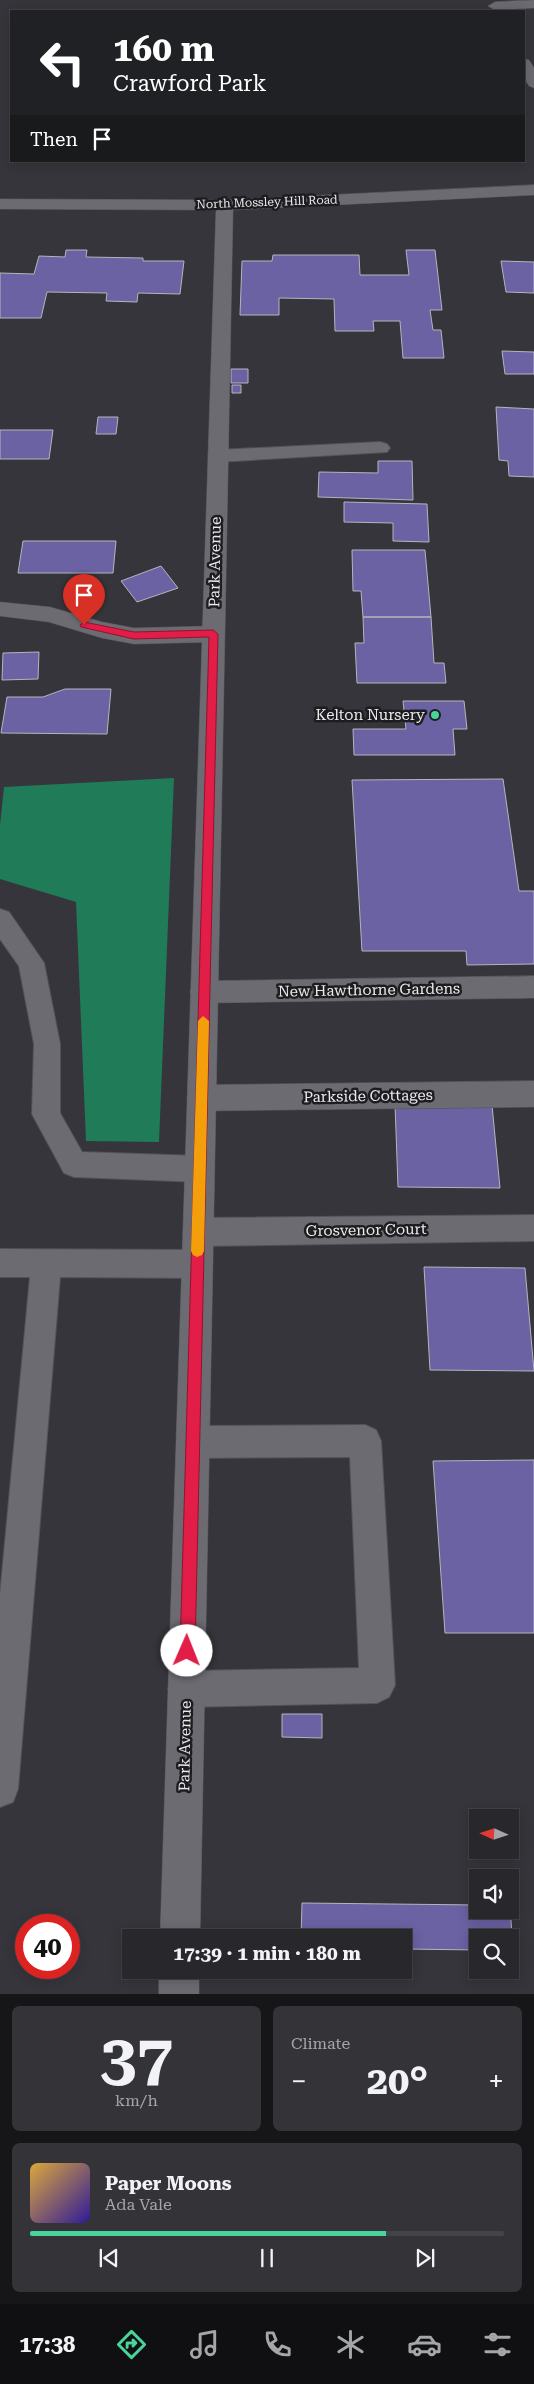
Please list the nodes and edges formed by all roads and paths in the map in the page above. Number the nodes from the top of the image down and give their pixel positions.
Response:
1 (534, 4) edge
2 (495, 6) edge
3 (525, 65) edge
4 (534, 83) edge
5 (534, 190) edge
6 (0, 204) edge
7 (225, 205) junction
8 (380, 448) dead end
9 (218, 456) junction
10 (0, 609) edge
11 (213, 634) junction
12 (0, 919) edge
13 (534, 987) edge
14 (204, 992) junction
15 (534, 1094) edge
16 (201, 1098) junction
17 (200, 1169) junction
18 (534, 1228) edge
19 (198, 1232) junction
20 (0, 1263) edge
21 (46, 1263) junction
22 (197, 1264) junction
23 (193, 1442) junction
24 (186, 1690) junction
25 (0, 1789) edge
26 (180, 1929) edge
27 (179, 1979) edge
28 (179, 1994) edge

1 - 2 street
3 - 4 street
5 - 7 street, North Mossley Hill Road
6 - 7 street, North Mossley Hill Road
7 - 9 street, Park Avenue
8 - 9 lane
9 - 11 street, Park Avenue
10 - 11 street
11 - 14 street, Park Avenue
12 - 17 lane
13 - 14 street, New Hawthorne Gardens
14 - 16 street, Park Avenue
15 - 16 street, Parkside Cottages
16 - 17 street, Park Avenue
17 - 19 street, Park Avenue
18 - 19 lane, Grosvenor Court
19 - 22 street, Park Avenue
20 - 21 lane
21 - 22 lane
21 - 25 lane
22 - 23 street, Park Avenue
23 - 24 street, Park Avenue
23 - 24 lane
24 - 26 street, Park Avenue
27 - 28 street

